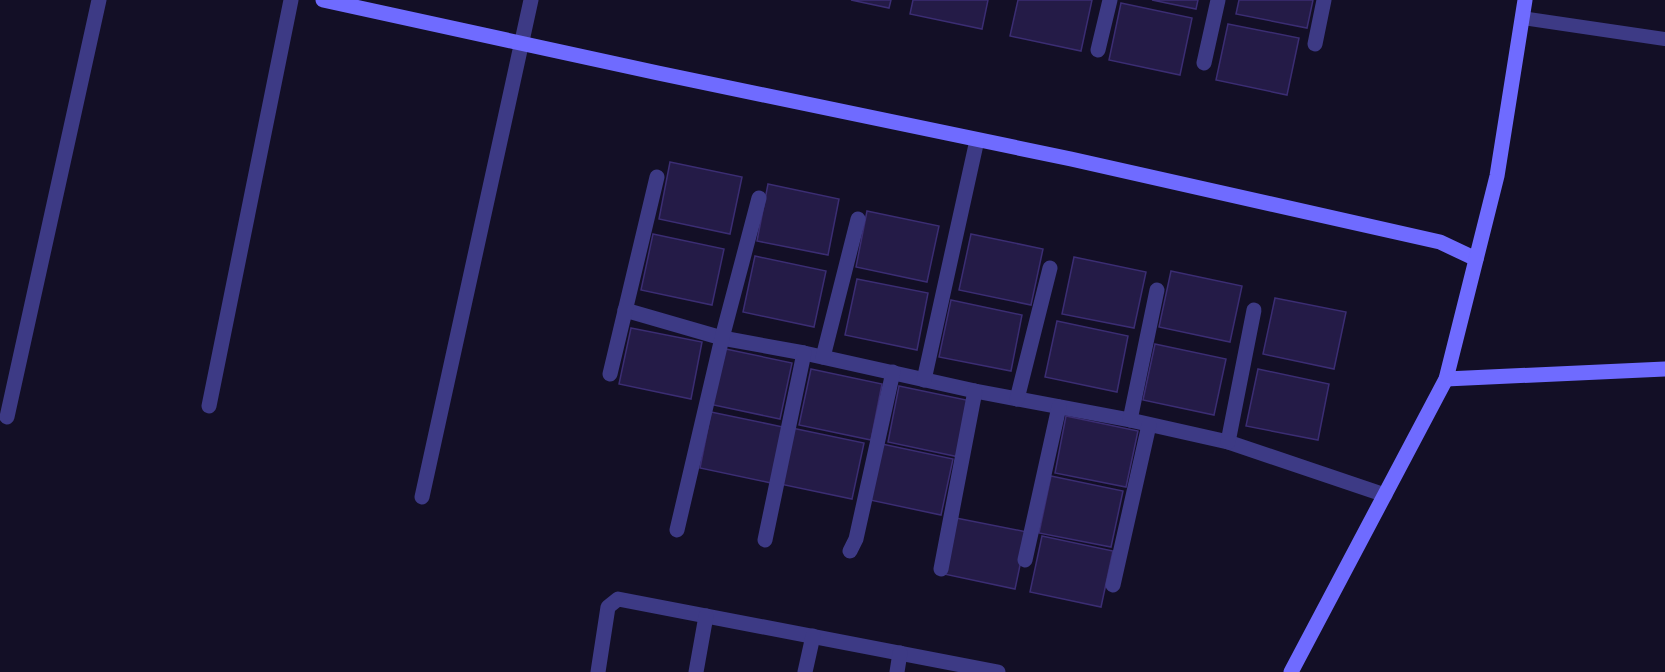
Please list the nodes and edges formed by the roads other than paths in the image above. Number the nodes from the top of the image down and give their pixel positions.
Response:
1 (99, 0) edge
2 (291, 0) edge
3 (323, 0) edge
4 (531, 0) edge
5 (1110, 0) edge
6 (1218, 0) edge
7 (1324, 0) edge
8 (1525, 0) edge
9 (1522, 18) junction
10 (1665, 39) edge
11 (522, 44) junction
12 (1316, 44) dead end
13 (1098, 50) dead end
14 (1204, 63) dead end
15 (977, 140) junction
16 (657, 177) dead end
17 (759, 198) dead end
18 (858, 219) dead end
19 (1476, 259) junction
20 (1050, 268) dead end
21 (1157, 290) dead end
22 (625, 310) junction
23 (1254, 310) dead end
24 (722, 338) junction
25 (804, 353) junction
26 (823, 357) junction
27 (1665, 369) edge
28 (893, 372) junction
29 (610, 374) dead end
30 (1446, 379) junction
31 (924, 380) junction
32 (975, 391) junction
33 (1017, 399) junction
34 (209, 406) dead end
35 (1059, 406) junction
36 (7, 417) dead end
37 (1130, 420) junction
38 (1149, 425) junction
39 (1228, 442) junction
40 (1385, 495) junction
41 (422, 497) dead end
42 (677, 530) dead end
43 (765, 540) dead end
44 (850, 551) dead end
45 (1025, 560) dead end
46 (941, 569) dead end
47 (1113, 585) dead end
48 (706, 616) junction
49 (813, 636) junction
50 (900, 653) junction
51 (598, 672) edge
52 (696, 672) edge
53 (805, 672) edge
54 (897, 672) edge
55 (997, 672) edge
56 (1292, 672) edge

1 - 36 street
2 - 34 street
3 - 11 street
4 - 11 street
5 - 13 street
6 - 14 street
7 - 12 street
8 - 9 street
9 - 10 lane
9 - 19 street
11 - 15 street
11 - 41 street
15 - 19 street
15 - 31 street
16 - 22 street
17 - 24 street
18 - 26 street
19 - 30 street
20 - 33 street
21 - 37 street
22 - 24 street
22 - 29 street
23 - 39 street
24 - 25 street
24 - 42 street
25 - 26 street
25 - 43 street
26 - 28 street
27 - 30 street
28 - 31 street
28 - 44 street
30 - 40 street
31 - 32 street
32 - 33 street
32 - 46 street
33 - 35 street
35 - 37 street
35 - 45 street
37 - 38 street
38 - 39 street
38 - 47 street
39 - 40 street
40 - 56 street
48 - 49 street
48 - 51 street
48 - 52 street
49 - 50 street
49 - 53 street
50 - 54 street
50 - 55 street

